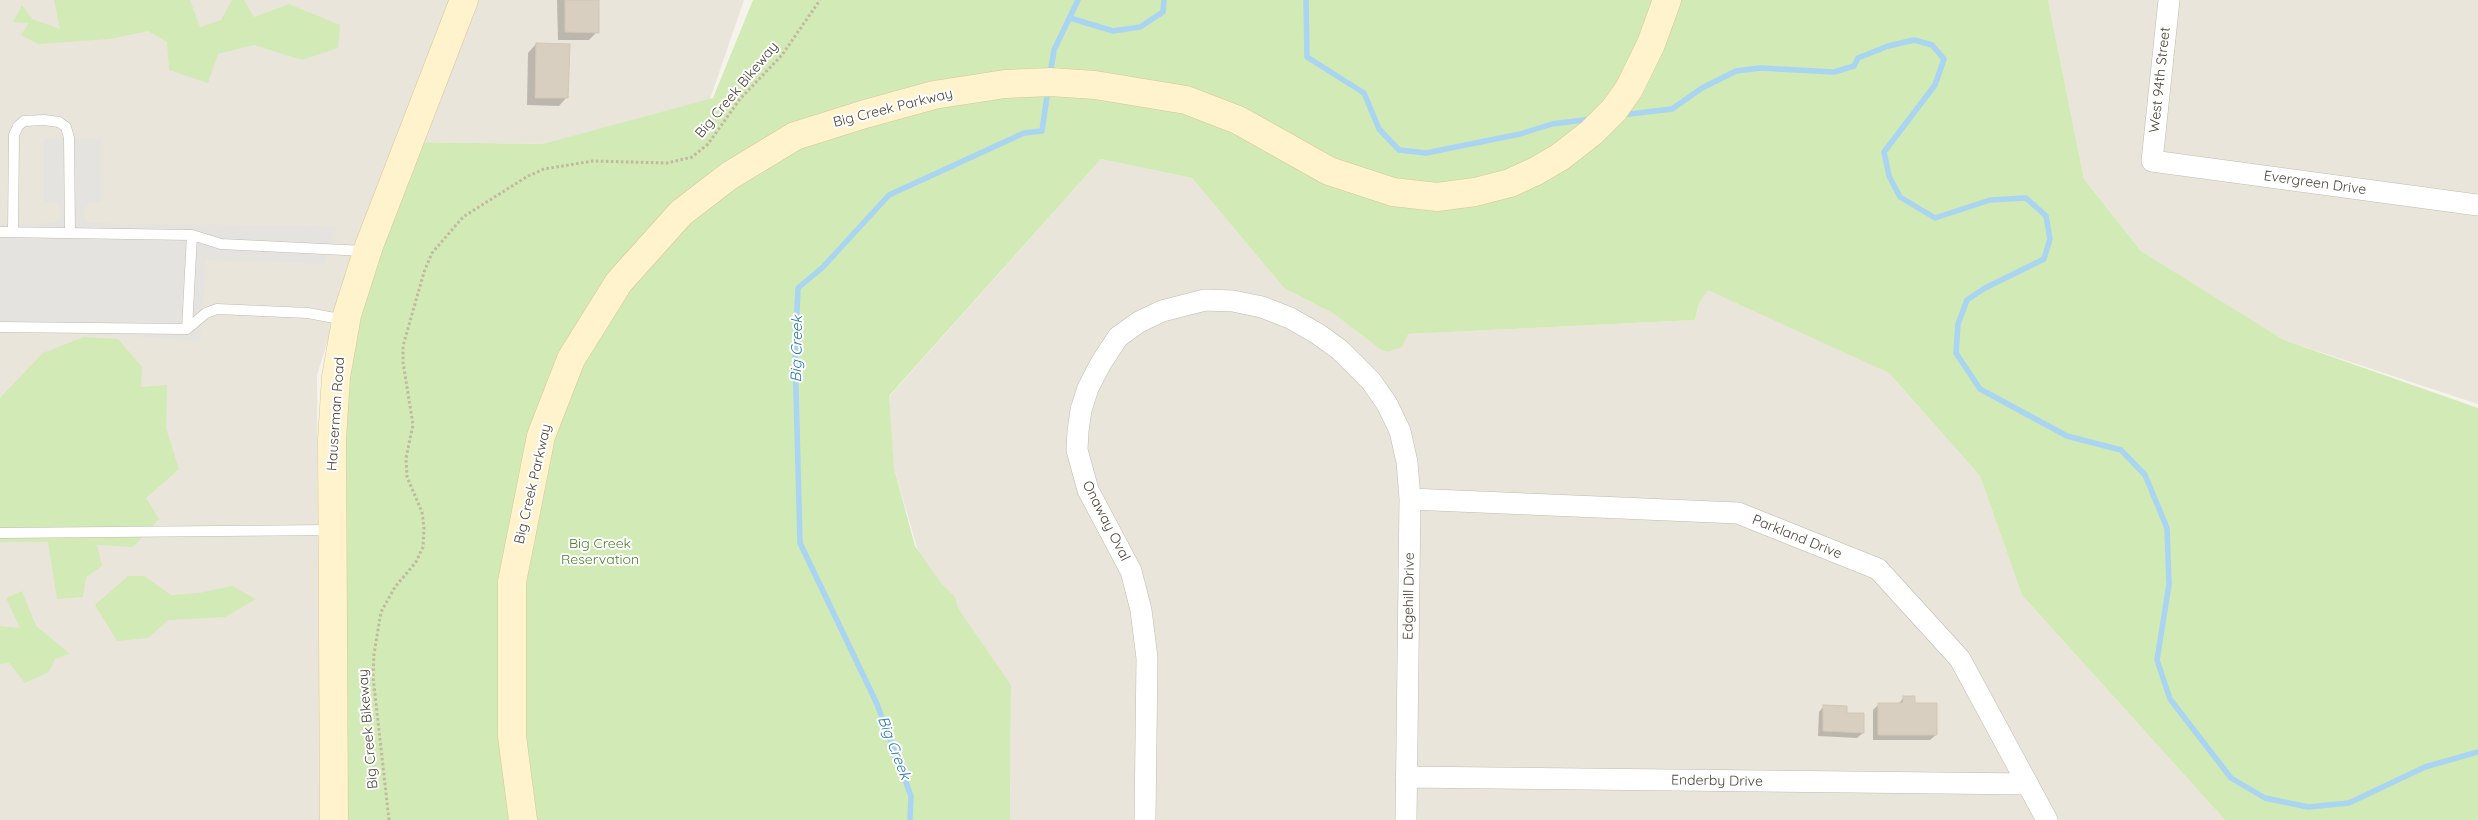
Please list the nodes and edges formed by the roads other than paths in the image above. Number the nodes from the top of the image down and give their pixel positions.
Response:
1 (464, 0) edge
2 (1667, 0) edge
3 (2169, 0) edge
4 (2152, 161) joint
5 (2478, 205) edge
6 (0, 232) edge
7 (13, 232) junction
8 (70, 233) junction
9 (192, 234) junction
10 (367, 251) junction
11 (346, 320) junction
12 (0, 327) edge
13 (187, 329) junction
14 (1371, 381) joint
15 (1410, 499) junction
16 (332, 530) junction
17 (0, 533) edge
18 (1406, 777) junction
19 (2028, 784) junction
20 (334, 820) edge
21 (523, 820) edge
22 (1145, 820) edge
23 (1406, 820) edge
24 (2047, 820) edge

1 - 10 street, Hauserman Road
2 - 21 street, Big Creek Parkway
3 - 4 street, West 94th Street
4 - 5 street, Evergreen Drive
6 - 7 lane
7 - 8 lane
7 - 8 lane
8 - 9 lane
9 - 10 lane
9 - 13 lane
10 - 11 street, Hauserman Road
11 - 13 lane
11 - 16 street, Hauserman Road
12 - 13 lane
14 - 15 street, Edgehill Drive
14 - 22 street, Onaway Oval
15 - 18 street, Edgehill Drive
15 - 19 street, Parkland Drive
16 - 17 lane
16 - 20 street, Hauserman Road
18 - 19 street, Enderby Drive
18 - 23 street, Edgehill Drive
19 - 24 street, Parkland Drive

